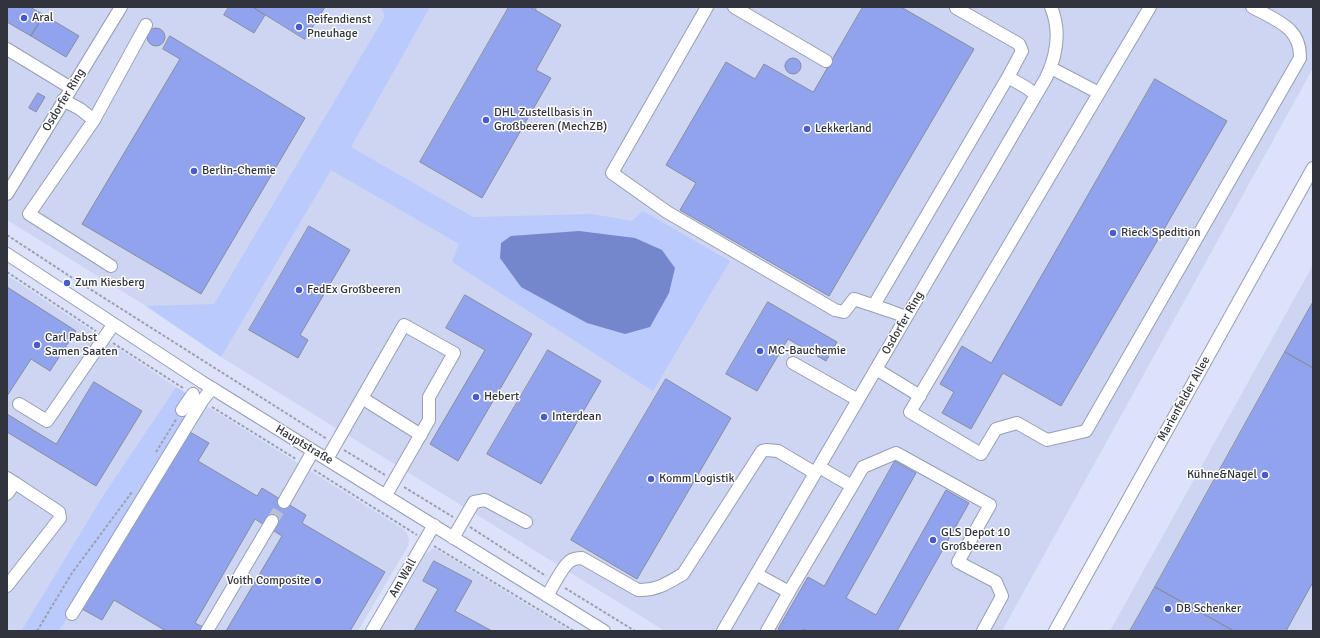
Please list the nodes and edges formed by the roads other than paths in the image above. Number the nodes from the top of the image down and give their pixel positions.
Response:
1 (121, 7) edge
2 (707, 7) edge
3 (734, 7) edge
4 (1051, 7) edge
5 (1150, 7) edge
6 (1252, 7) edge
7 (956, 8) dead end
8 (146, 26) dead end
9 (7, 49) edge
10 (826, 61) dead end
11 (1051, 68) junction
12 (1008, 77) junction
13 (71, 88) junction
14 (1099, 93) junction
15 (1036, 95) junction
16 (63, 100) junction
17 (94, 120) junction
18 (1313, 168) edge
19 (7, 194) edge
20 (7, 254) edge
21 (111, 266) dead end
22 (874, 306) junction
23 (906, 317) junction
24 (113, 325) junction
25 (793, 363) dead end
26 (876, 369) junction
27 (212, 388) junction
28 (920, 396) junction
29 (198, 397) junction
30 (362, 398) junction
31 (858, 400) junction
32 (19, 404) dead end
33 (182, 410) road end
34 (421, 435) junction
35 (314, 451) junction
36 (327, 459) junction
37 (817, 470) junction
38 (11, 481) edge
39 (852, 486) junction
40 (7, 494) edge
41 (386, 495) junction
42 (284, 502) tunnel mouth
43 (272, 521) tunnel mouth
44 (526, 522) dead end
45 (434, 525) junction
46 (454, 538) junction
47 (756, 574) junction
48 (7, 586) edge
49 (789, 592) junction
50 (547, 596) junction
51 (72, 614) dead end
52 (207, 631) edge
53 (372, 631) edge
54 (604, 631) edge
55 (723, 631) edge
56 (767, 631) edge
57 (984, 631) edge
58 (1055, 631) edge

1 - 13 street, Osdorfer Ring
2 - 22 street
3 - 10 street
4 - 11 street, Osdorfer Ring
5 - 14 street
6 - 28 street
7 - 12 street
8 - 17 street
9 - 13 street
11 - 14 street
11 - 15 street, Osdorfer Ring
12 - 15 street
12 - 22 street
13 - 16 street, Osdorfer Ring
14 - 28 street
15 - 23 street, Osdorfer Ring
16 - 17 street
16 - 19 street, Osdorfer Ring
17 - 21 street
18 - 58 street, Marienfelder Allee
20 - 24 street, Hauptstraße
22 - 23 street
23 - 26 street, Osdorfer Ring
24 - 27 street, Hauptstraße
24 - 32 street
25 - 31 street
26 - 28 street
26 - 31 street, Osdorfer Ring
27 - 29 street
27 - 35 street, Hauptstraße
29 - 33 street
29 - 51 street
30 - 34 street
30 - 34 street
30 - 36 street
31 - 37 street, Osdorfer Ring
34 - 41 street
35 - 36 street, Hauptstraße
35 - 42 street
36 - 41 street, Hauptstraße
37 - 39 street
37 - 47 street, Osdorfer Ring
37 - 50 street
38 - 40 street
38 - 48 street
39 - 49 street
39 - 57 street
41 - 45 street, Hauptstraße
43 - 52 street
44 - 46 street
45 - 46 street, Hauptstraße
45 - 53 street, Am Wall
46 - 50 street, Hauptstraße
47 - 49 street
47 - 55 street, Osdorfer Ring
49 - 56 street
50 - 54 street, Hauptstraße

